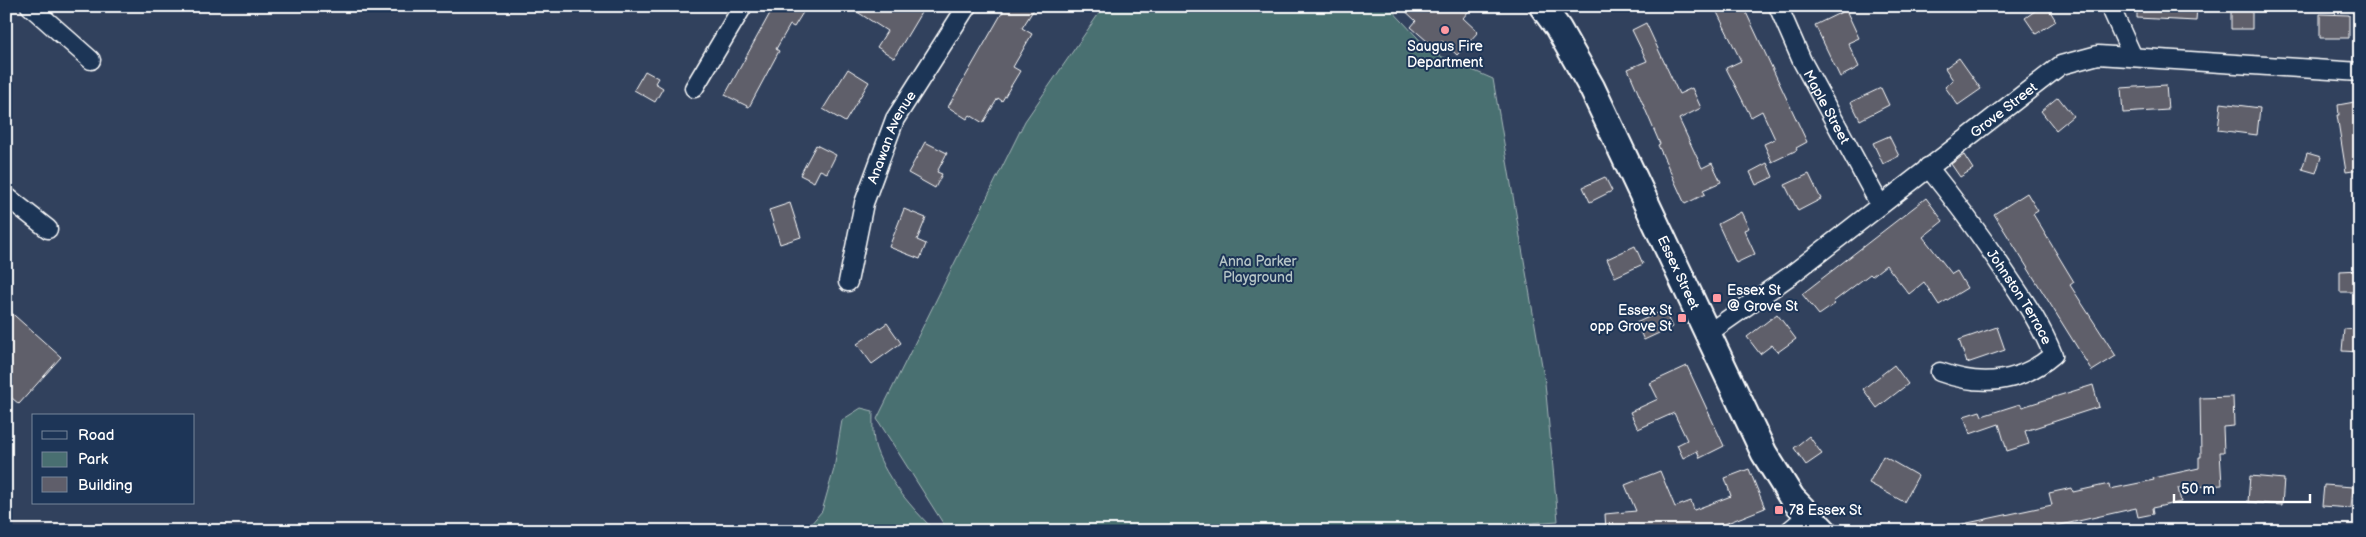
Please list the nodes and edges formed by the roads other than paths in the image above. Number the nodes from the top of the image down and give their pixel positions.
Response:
1 (30, 6) edge
2 (743, 6) edge
3 (966, 6) edge
4 (1542, 6) edge
5 (1778, 6) edge
6 (2110, 6) edge
7 (2133, 58) junction
8 (91, 60) dead end
9 (2360, 72) edge
10 (694, 88) dead end
11 (1928, 167) junction
12 (6, 196) edge
13 (1880, 206) junction
14 (48, 229) dead end
15 (848, 282) dead end
16 (1707, 334) junction
17 (1940, 372) dead end
18 (1807, 526) edge

1 - 8 street
2 - 10 street
3 - 15 street, Anawan Avenue
4 - 16 main road, Essex Street
5 - 13 street, Maple Street
6 - 7 street
7 - 9 street, Grove Street
7 - 11 street, Grove Street
11 - 13 street, Grove Street
11 - 17 street, Johnston Terrace
12 - 14 street
13 - 16 street, Grove Street
16 - 18 main road, Essex Street

